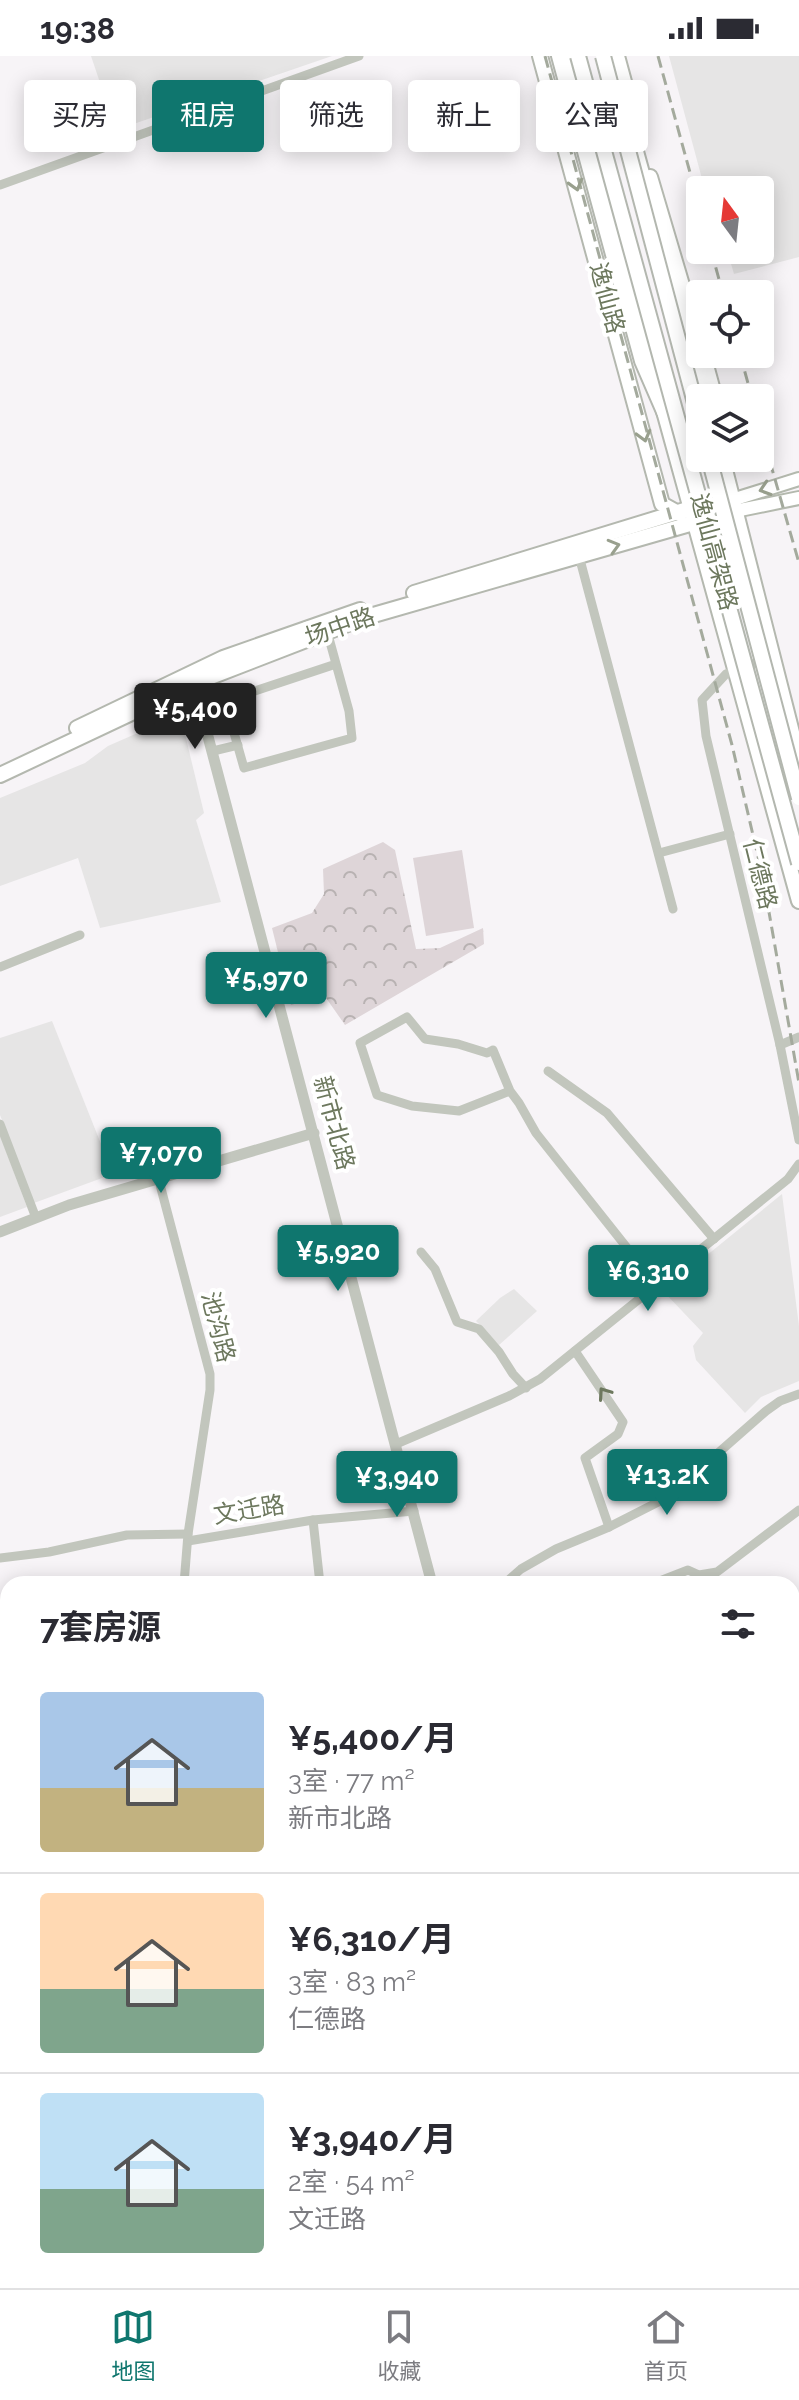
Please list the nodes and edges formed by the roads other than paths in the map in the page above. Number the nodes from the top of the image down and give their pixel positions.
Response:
1 (359, 56) edge
2 (540, 56) edge
3 (559, 56) edge
4 (567, 56) edge
5 (578, 56) edge
6 (602, 56) edge
7 (617, 56) edge
8 (0, 185) edge
9 (686, 297) edge
10 (690, 384) edge
11 (693, 384) edge
12 (700, 384) edge
13 (665, 414) junction
14 (722, 472) edge
15 (723, 472) edge
16 (799, 479) edge
17 (799, 498) edge
18 (734, 505) junction
19 (688, 514) junction
20 (579, 556) junction
21 (327, 631) junction
22 (771, 657) junction
23 (336, 664) junction
24 (735, 670) junction
25 (193, 678) junction
26 (238, 745) junction
27 (213, 751) junction
28 (799, 760) edge
29 (0, 765) edge
30 (0, 775) edge
31 (799, 798) edge
32 (730, 834) junction
33 (659, 853) junction
34 (799, 863) edge
35 (799, 901) edge
36 (673, 909) dead end
37 (80, 935) dead end
38 (0, 967) edge
39 (799, 1037) edge
40 (780, 1045) junction
41 (548, 1071) dead end
42 (510, 1091) junction
43 (0, 1124) edge
44 (314, 1133) junction
45 (799, 1140) edge
46 (799, 1164) edge
47 (158, 1177) junction
48 (36, 1218) junction
49 (0, 1232) edge
50 (714, 1239) junction
51 (421, 1252) dead end
52 (661, 1281) junction
53 (575, 1351) junction
54 (526, 1388) junction
55 (799, 1394) edge
56 (396, 1444) junction
57 (799, 1510) edge
58 (414, 1511) junction
59 (313, 1520) junction
60 (609, 1527) junction
61 (188, 1537) junction
62 (0, 1558) edge
63 (185, 1576) edge
64 (319, 1576) edge
65 (430, 1576) edge
66 (513, 1576) edge
67 (673, 1576) edge

1 - 8 street
2 -> 19 main road, 逸仙路
3 - 13 main road
4 - 13 main road, 逸仙路
5 - 34 main road, 逸仙高架路, bridge
6 - 10 main road, bridge
6 - 11 main road
6 - 12 main road, bridge
7 - 9 main road
13 - 19 main road, 逸仙路
14 - 31 main road, 逸仙高架路, bridge
15 - 18 main road
16 -> 18 main road
17 - 18 main road
18 - 19 main road
18 - 22 main road
20 -> 19 main road, 场中路
19 - 24 main road, 逸仙路
19 - 25 main road, 场中路
20 - 21 main road, 场中路
20 - 33 street
21 - 23 street
21 - 25 main road, 场中路
22 - 24 street, 仁德路
22 - 28 main road
23 - 26 street
23 - 26 street
24 - 32 street, 仁德路
24 - 35 main road, 逸仙路
25 - 27 street, 新市北路
25 - 29 main road, 场中路
25 - 30 main road, 场中路
26 - 27 street
27 - 44 street, 新市北路
32 - 33 street
32 - 40 street, 仁德路
33 - 36 street
37 - 38 street
39 - 40 street
40 - 45 street, 仁德路
41 - 50 street
42 - 42 street
42 - 52 street
43 - 48 street
44 - 47 street
44 - 56 street, 新市北路
46 - 50 street
47 - 48 street
47 - 61 street, 池沟路
48 - 49 street
50 - 52 street
51 - 54 street
52 - 53 street
53 - 54 street
60 -> 53 street
54 - 56 street
55 - 60 street
56 - 58 street, 新市北路
57 - 67 street
58 - 59 street, 文迁路
58 - 65 street, 新市北路
59 - 61 street, 文迁路
59 - 64 street
60 - 66 street
61 - 62 street, 文迁路
61 - 63 street, 池沟路

